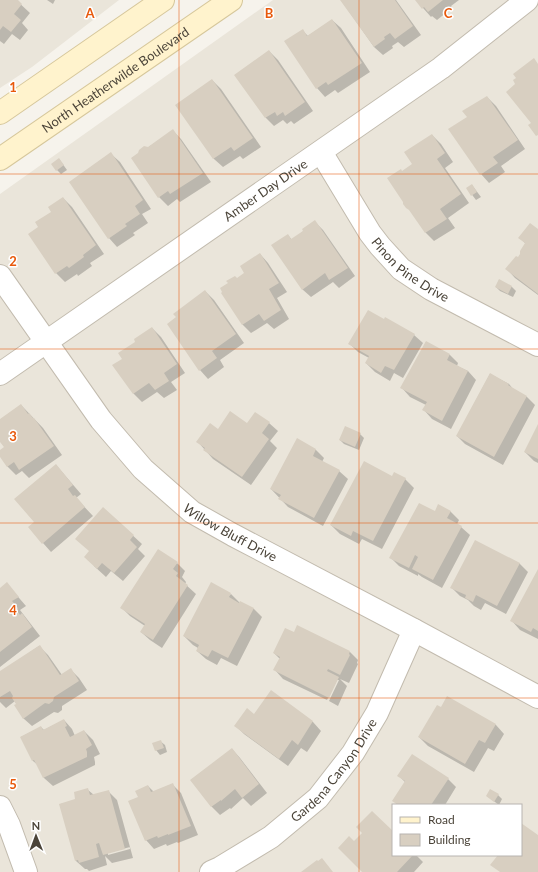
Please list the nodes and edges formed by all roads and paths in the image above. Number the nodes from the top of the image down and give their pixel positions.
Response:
1 (163, 0) edge
2 (231, 0) edge
3 (527, 0) edge
4 (0, 113) edge
5 (321, 152) junction
6 (0, 159) edge
7 (0, 276) edge
8 (47, 341) junction
9 (538, 345) edge
10 (0, 374) edge
11 (414, 630) junction
12 (538, 697) edge
13 (0, 807) edge
14 (26, 872) edge
15 (211, 872) edge

1 - 4 main road
2 - 6 main road, North Heatherwilde Boulevard
3 - 5 street, Amber Day Drive
5 - 8 street, Amber Day Drive
5 - 9 street, Pinon Pine Drive
7 - 8 street, Willow Bluff Drive
8 - 10 street, Amber Day Drive
8 - 11 street, Willow Bluff Drive
11 - 12 street, Willow Bluff Drive
11 - 15 street, Gardena Canyon Drive
13 - 14 street

